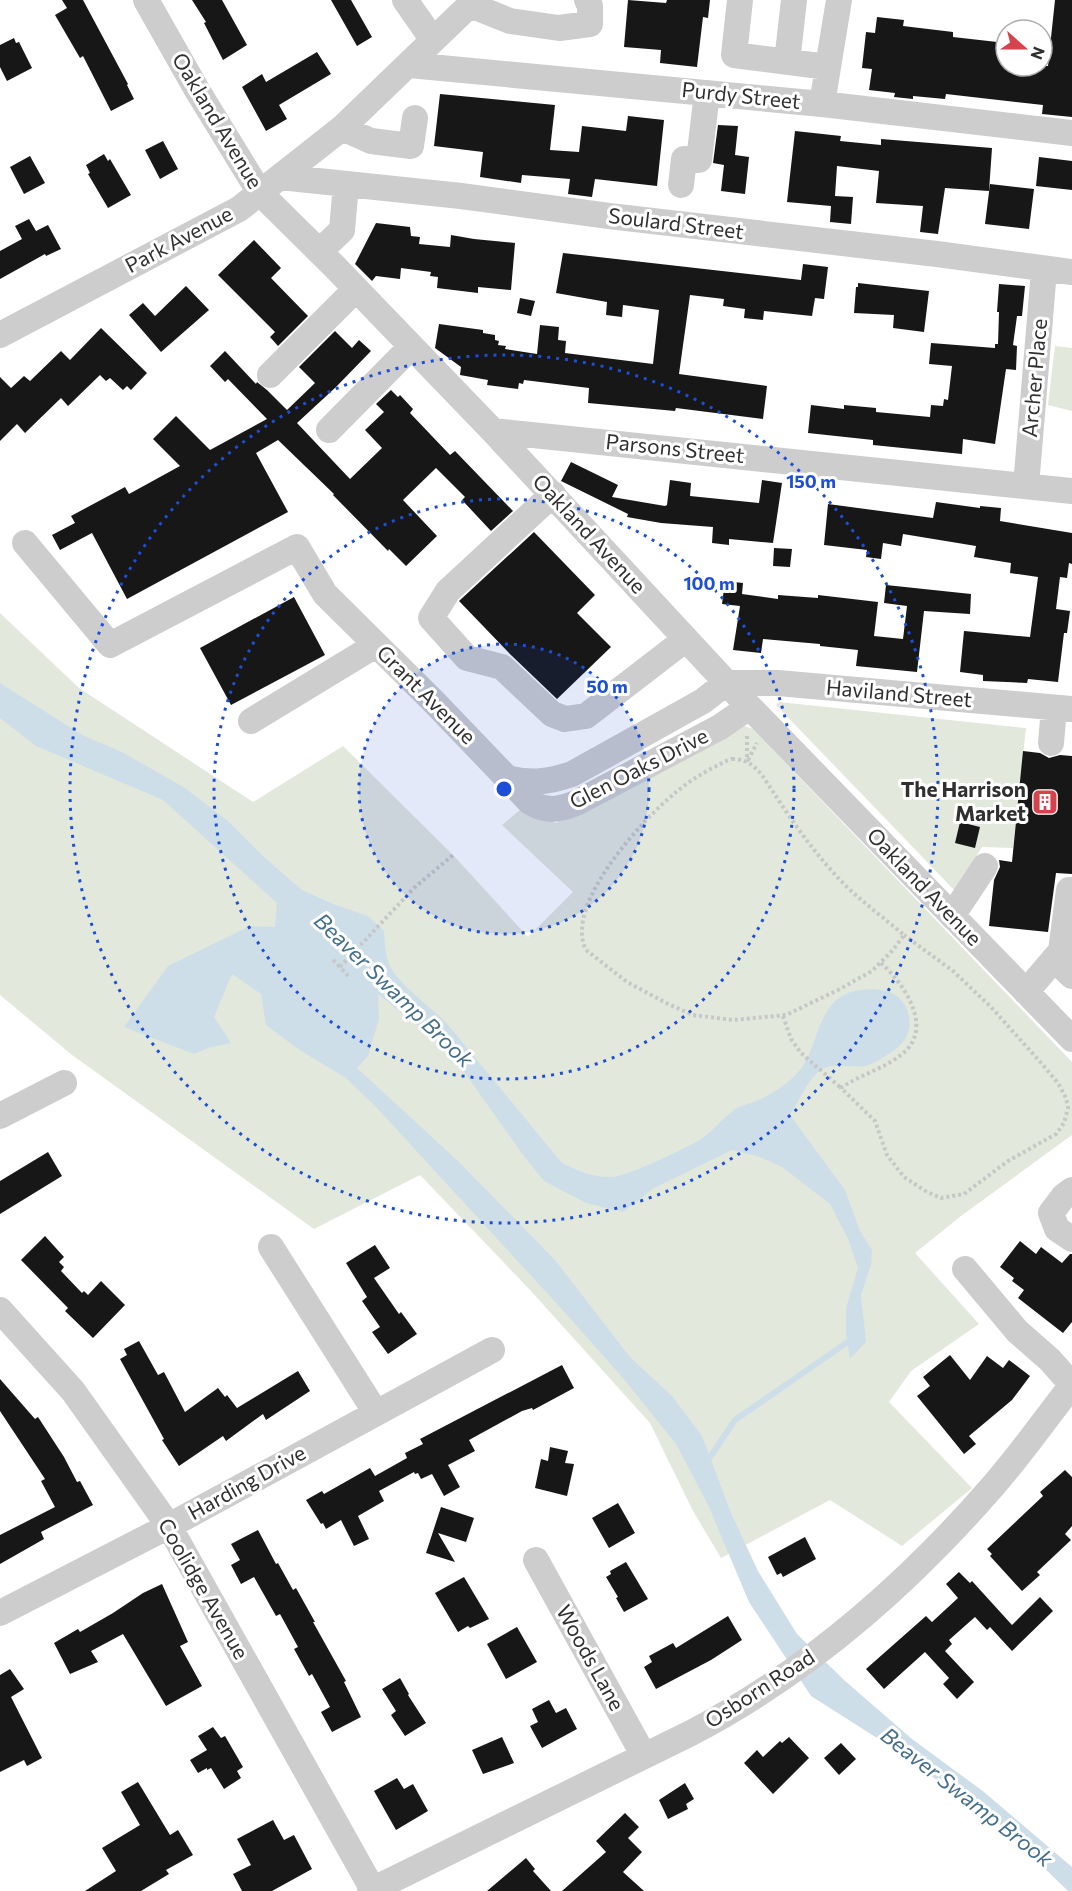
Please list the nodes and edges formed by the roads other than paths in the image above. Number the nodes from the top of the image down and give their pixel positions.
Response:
1 (146, 0) edge
2 (405, 0) edge
3 (587, 0) edge
4 (740, 0) edge
5 (794, 0) edge
6 (839, 0) edge
7 (472, 3) edge
8 (432, 40) junction
9 (787, 62) junction
10 (409, 65) junction
11 (828, 67) junction
12 (707, 93) junction
13 (822, 104) junction
14 (415, 118) dead end
15 (342, 128) junction
16 (1072, 133) edge
17 (280, 177) junction
18 (346, 184) junction
19 (681, 185) dead end
20 (260, 193) junction
21 (320, 251) junction
22 (1044, 270) junction
23 (1072, 272) edge
24 (356, 289) junction
25 (0, 335) edge
26 (411, 347) junction
27 (270, 375) dead end
28 (329, 429) dead end
29 (493, 430) junction
30 (1026, 486) junction
31 (1072, 491) edge
32 (553, 494) junction
33 (25, 543) dead end
34 (686, 639) junction
35 (376, 645) junction
36 (726, 683) junction
37 (1063, 708) edge
38 (748, 717) junction
39 (251, 721) dead end
40 (1051, 743) dead end
41 (507, 778) junction
42 (526, 797) joint
43 (985, 866) dead end
44 (1072, 890) edge
45 (952, 916) junction
46 (1063, 968) edge
47 (1026, 992) junction
48 (1072, 1039) edge
49 (64, 1083) dead end
50 (0, 1116) edge
51 (1072, 1190) edge
52 (1072, 1239) edge
53 (270, 1247) dead end
54 (965, 1269) dead end
55 (0, 1310) edge
56 (492, 1350) dead end
57 (1072, 1385) edge
58 (376, 1413) junction
59 (169, 1526) junction
60 (536, 1560) dead end
61 (0, 1613) edge
62 (644, 1756) junction
63 (372, 1890) edge

1 - 20 street, Oakland Avenue
2 - 8 street
3 - 7 street
4 - 9 street
5 - 9 street
6 - 11 street
7 - 8 street, Park Avenue
8 - 10 street, Park Avenue
9 - 11 street
10 - 12 street, Purdy Street
10 - 15 street, Park Avenue
11 - 13 street
12 - 13 street, Purdy Street
12 - 19 street
13 - 16 street, Purdy Street
14 - 15 street
15 - 17 street, Park Avenue
17 - 18 street, Soulard Street
17 - 20 street, Park Avenue
18 - 21 street
18 - 22 street, Soulard Street
20 - 21 street, Oakland Avenue
20 - 25 street, Park Avenue
21 - 24 street, Oakland Avenue
22 - 23 street, Soulard Street
22 - 30 street, Archer Place
24 - 26 street, Oakland Avenue
24 - 27 street
26 - 28 street
26 - 29 street, Oakland Avenue
29 - 30 street, Parsons Street
29 - 32 street, Oakland Avenue
30 - 31 street, Parsons Street
32 - 34 street, Oakland Avenue
32 - 34 street
33 - 35 street, Grant Avenue
34 - 36 street, Oakland Avenue
35 - 39 street
35 - 41 street, Grant Avenue
36 - 37 street, Haviland Street
36 - 38 street, Oakland Avenue
36 - 41 street, Glen Oaks Drive
37 - 40 street
38 - 42 street, Glen Oaks Drive
38 - 45 street, Oakland Avenue
41 - 42 street, Grant Avenue
43 - 45 street
44 - 46 street
45 - 47 street, Oakland Avenue
46 - 47 street
47 - 48 street, Oakland Avenue
49 - 50 street
51 - 52 street
53 - 58 street
54 - 57 street
55 - 59 street, Coolidge Avenue
56 - 58 street, Harding Drive
57 - 62 street, Osborn Road
58 - 59 street, Harding Drive
59 - 61 street, Harding Drive
59 - 63 street, Coolidge Avenue
60 - 62 street, Woods Lane
62 - 63 street, Osborn Road

